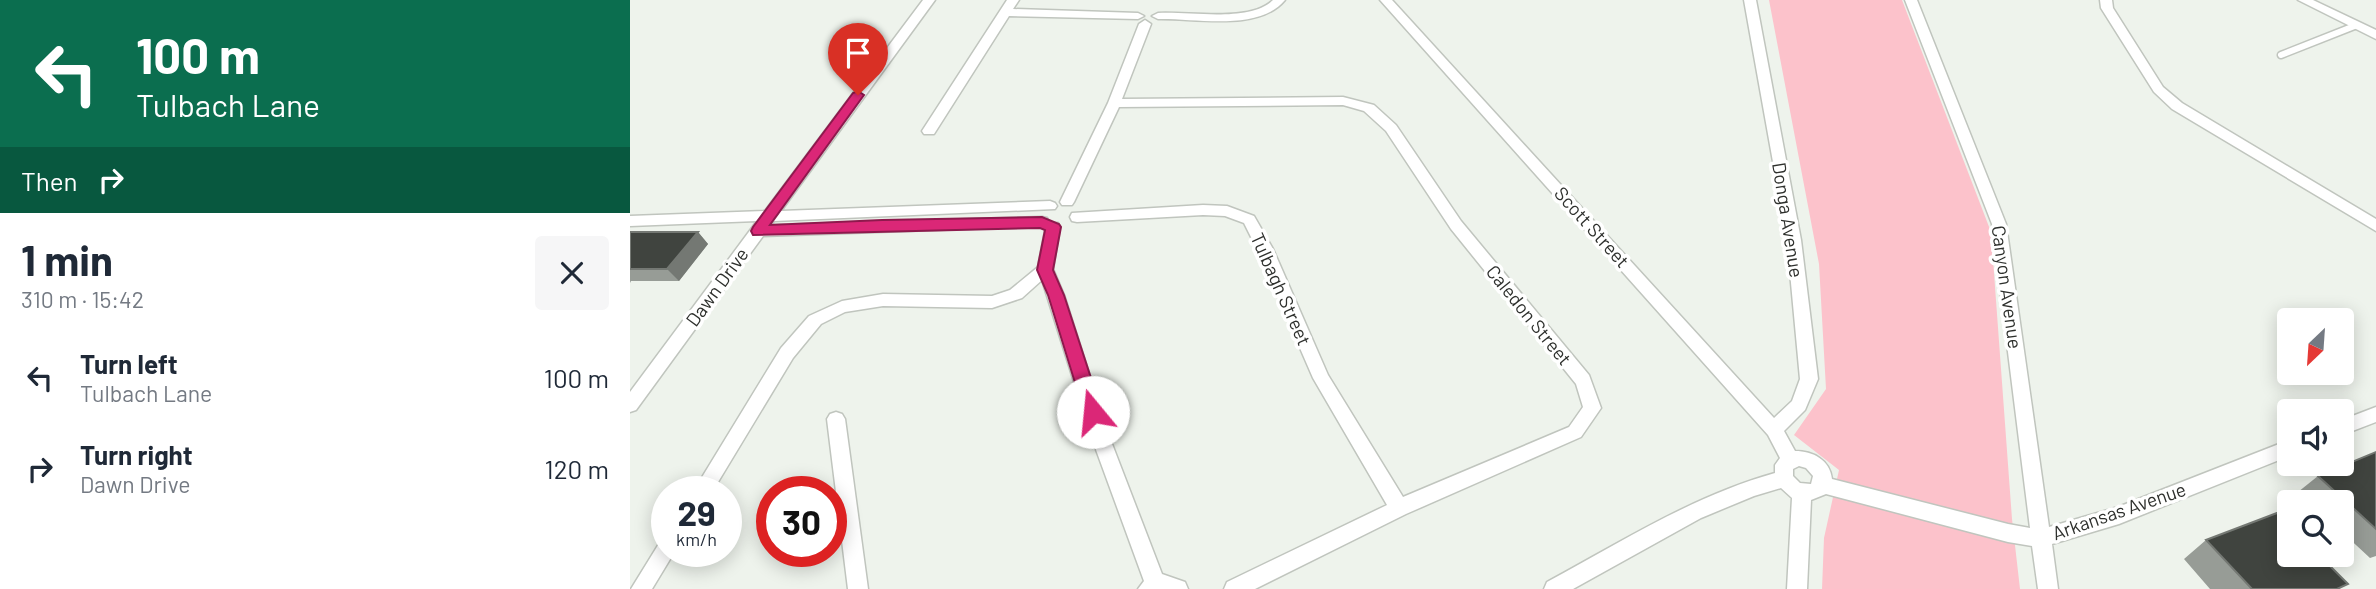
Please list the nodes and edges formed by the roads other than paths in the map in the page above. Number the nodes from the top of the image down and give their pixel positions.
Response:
1 (929, 0) edge
2 (1013, 0) edge
3 (1279, 0) edge
4 (1386, 0) edge
5 (1750, 0) edge
6 (1911, 0) edge
7 (2106, 0) edge
8 (2304, 0) edge
9 (1005, 12) junction
10 (1141, 20) junction
11 (2357, 25) junction
12 (2375, 33) edge
13 (2281, 55) dead end
14 (1114, 103) junction
15 (929, 131) dead end
16 (1067, 202) junction
17 (1050, 206) junction
18 (769, 215) junction
19 (1077, 217) junction
20 (857, 219) junction
21 (630, 221) edge
22 (1048, 225) junction
23 (2376, 226) edge
24 (758, 231) junction
25 (1045, 270) junction
26 (630, 405) edge
27 (2376, 414) edge
28 (836, 419) dead end
29 (2354, 423) edge
30 (1773, 430) junction
31 (2277, 453) edge
32 (1791, 460) junction
33 (712, 476) edge
34 (1784, 479) junction
35 (1823, 485) junction
36 (1802, 493) junction
37 (1399, 508) junction
38 (2041, 538) junction
39 (655, 567) edge
40 (1152, 587) edge
41 (641, 589) edge
42 (859, 589) edge
43 (1178, 589) edge
44 (1234, 589) edge
45 (1554, 589) edge
46 (1797, 589) edge
47 (2048, 589) edge

1 - 18 street, Dawn Drive
2 - 9 street
3 - 10 street
4 - 30 street, Scott Street
5 - 30 street, Donga Avenue
6 - 38 street, Canyon Avenue
7 - 23 street
8 - 11 street
9 - 10 street
9 - 15 street
10 - 14 street
11 - 12 street
11 - 13 lane
14 - 16 street
14 - 37 street, Caledon Street
16 - 17 street
16 - 19 street
17 - 20 street
17 - 22 street
18 - 20 street
18 - 21 street
18 - 24 street, Dawn Drive
19 - 22 street
19 - 37 street, Tulbagh Street
20 - 22 street
20 - 24 street
22 - 25 street
24 - 26 street, Dawn Drive
25 - 33 street
25 - 40 street
27 - 29 street
28 - 42 street
30 - 32 street, Scott Street
31 - 38 street, Arkansas Avenue
32 - 34 street
32 - 35 street
34 - 36 street
34 - 45 street
35 - 36 street
35 - 38 street, Arkansas Avenue
36 - 46 street
37 - 44 street, Caledon Street
38 - 47 street, Canyon Avenue
39 - 41 street
40 - 43 street

